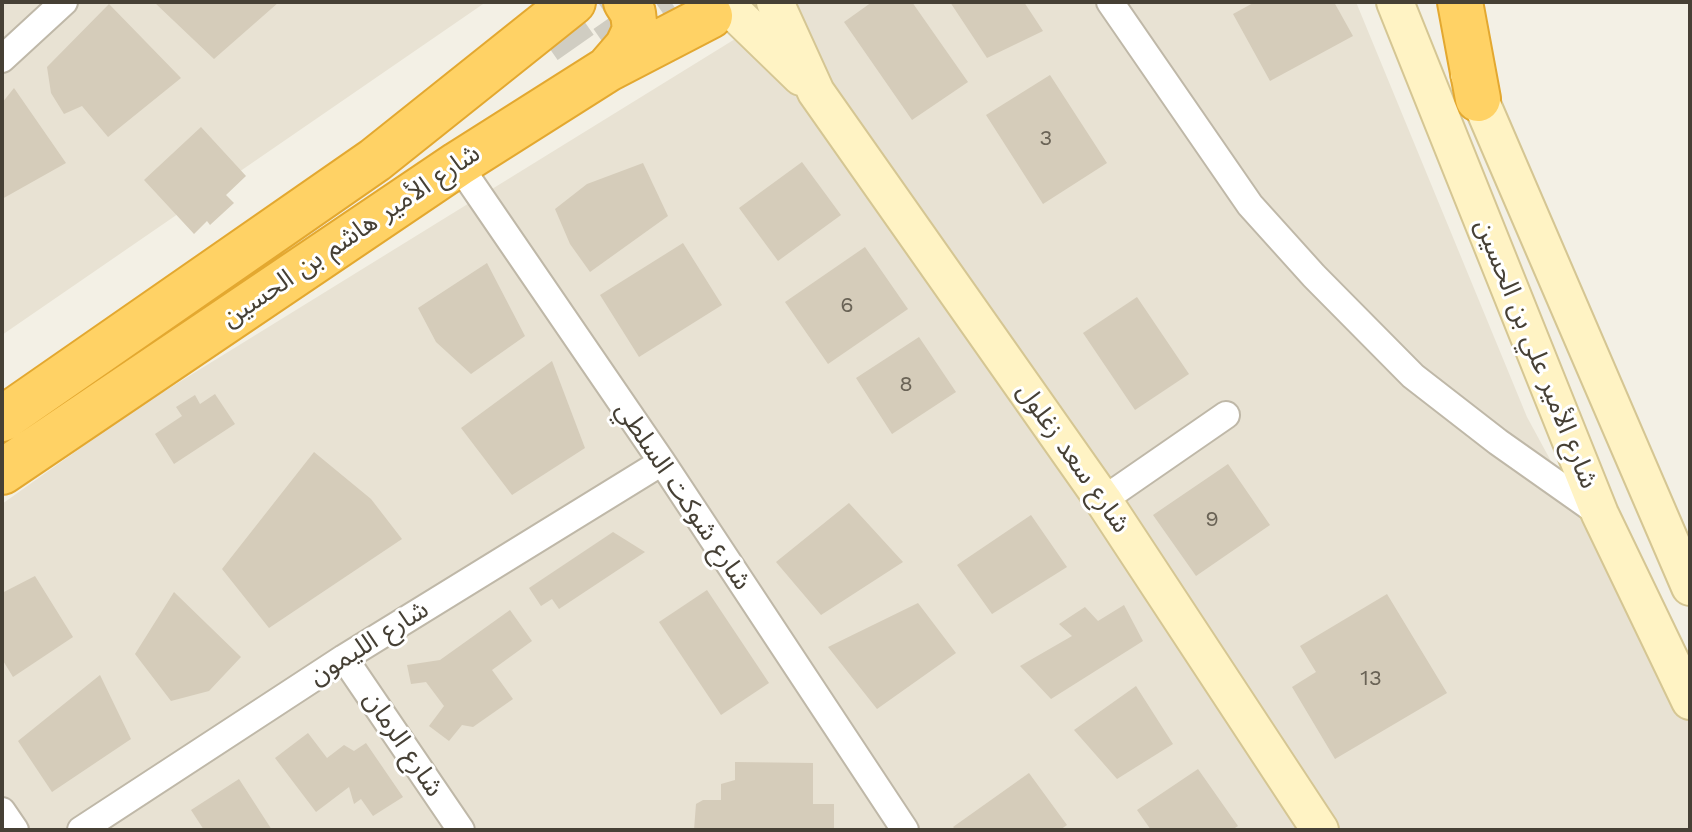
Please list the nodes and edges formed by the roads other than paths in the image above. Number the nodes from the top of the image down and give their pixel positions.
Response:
1 (64, 2) edge
2 (573, 2) tunnel mouth
3 (626, 2) edge
4 (775, 2) edge
5 (1110, 2) edge
6 (1395, 2) edge
7 (1440, 2) edge
8 (1460, 2) edge
9 (718, 8) edge
10 (2, 59) edge
11 (608, 69) junction
12 (816, 92) junction
13 (1478, 99) junction
14 (458, 164) junction
15 (1226, 415) dead end
16 (2, 419) edge
17 (662, 462) junction
18 (2, 472) edge
19 (1103, 500) junction
20 (1600, 514) junction
21 (1690, 587) edge
22 (344, 658) junction
23 (1690, 701) edge
24 (2, 811) edge
25 (15, 830) edge
26 (81, 830) edge
27 (461, 830) edge
28 (905, 830) edge
29 (1320, 830) edge

1 - 10 street
2 - 16 highway, شارع الأمير هاشم بن الحسين
3 - 11 highway
4 - 12 main road, شارع سعد زغلول
5 - 20 street
6 - 20 main road, شارع الأمير علي بن الحسين
7 - 13 main road, شارع الأمير علي بن الحسين
8 - 13 highway
9 - 11 highway, شارع الأمير هاشم بن الحسين
9 - 12 main road, شارع سعد زغلول
11 - 14 highway, شارع الأمير هاشم بن الحسين
12 - 19 main road, شارع سعد زغلول
13 - 21 main road, شارع الأمير علي بن الحسين
14 - 17 street, شارع شوكت السلطي
14 - 18 highway, شارع الأمير هاشم بن الحسين
15 - 19 street
17 - 22 street, شارع الليمون
17 - 28 street, شارع شوكت السلطي
19 - 29 main road, شارع سعد زغلول
20 - 23 main road, شارع الأمير علي بن الحسين
22 - 26 street, شارع الليمون
22 - 27 street, شارع الرمان
24 - 25 street

